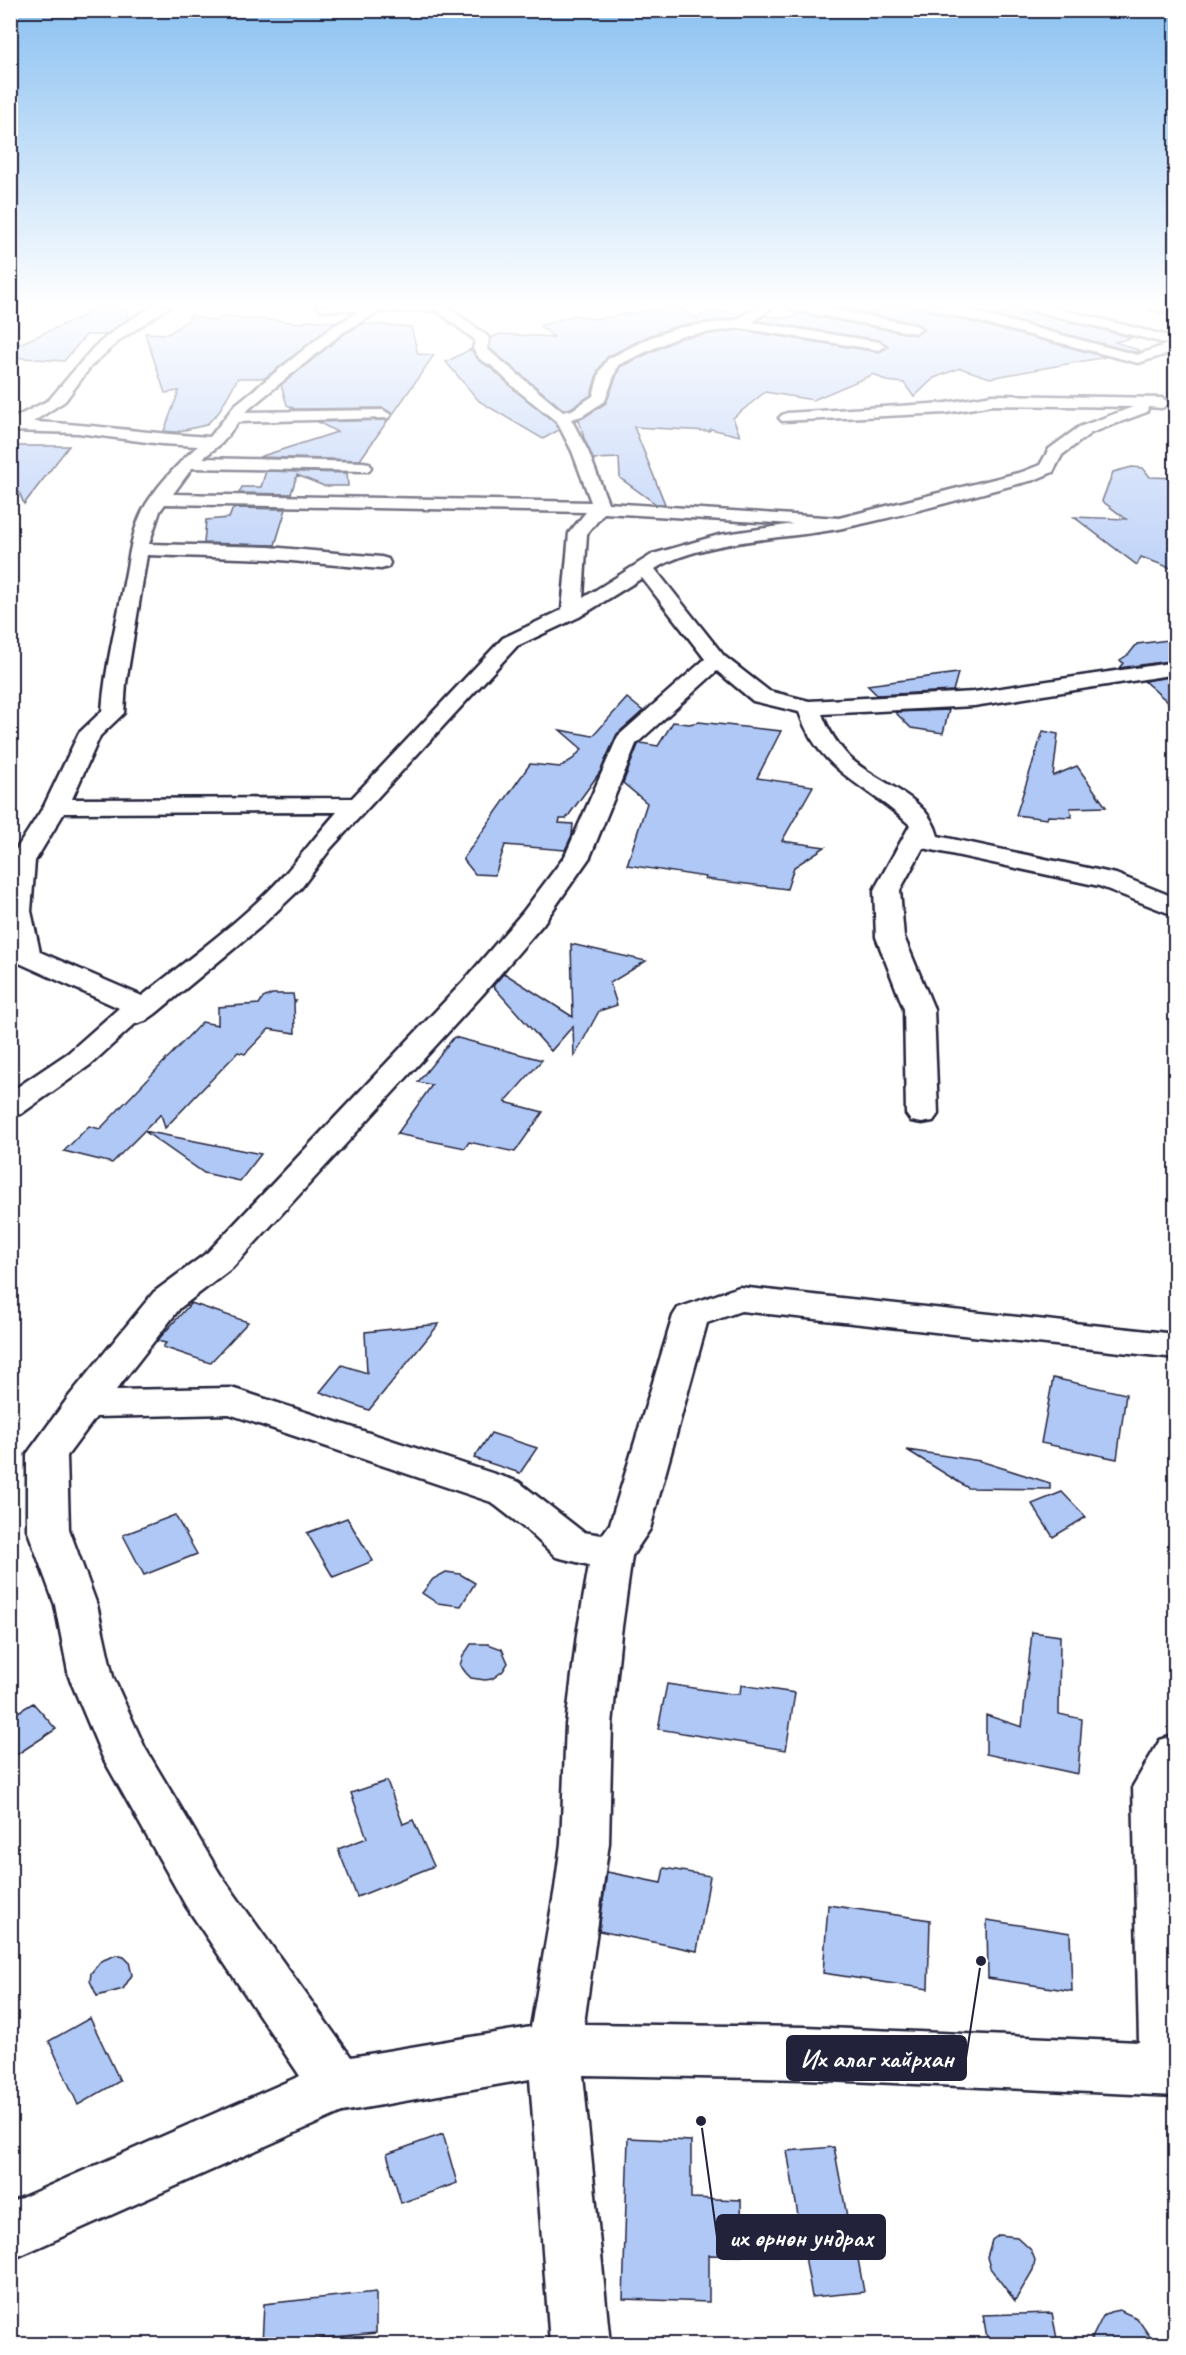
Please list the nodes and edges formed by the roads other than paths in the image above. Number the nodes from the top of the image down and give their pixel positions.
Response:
1 (32, 416) edge
2 (316, 416) edge
3 (565, 416) edge
4 (821, 416) edge
5 (1120, 416) edge
6 (233, 417) joint
7 (561, 417) joint
8 (788, 418) dead end
9 (10, 426) edge
10 (214, 442) junction
11 (187, 464) junction
12 (363, 467) dead end
13 (155, 505) junction
14 (601, 506) junction
15 (839, 523) junction
16 (138, 549) junction
17 (381, 563) dead end
18 (644, 568) junction
19 (572, 614) junction
20 (717, 660) junction
21 (1176, 668) edge
22 (809, 708) junction
23 (358, 805) junction
24 (56, 806) junction
25 (923, 824) junction
26 (16, 855) edge
27 (1176, 908) edge
28 (19, 959) edge
29 (145, 1008) junction
30 (10, 1107) edge
31 (922, 1114) dead end
32 (1176, 1346) edge
33 (84, 1404) junction
34 (612, 1553) junction
35 (1176, 1754) edge
36 (554, 2049) junction
37 (1171, 2069) edge
38 (339, 2086) junction
39 (10, 2232) edge
40 (580, 2344) edge

1 - 9 street
2 - 6 street
3 - 7 street
4 - 8 street
5 - 15 street
6 - 10 street
7 - 14 street
9 - 10 street
10 - 11 street
11 - 12 street
11 - 13 street
13 - 14 street
13 - 16 street
14 - 15 street
14 - 19 street
15 - 18 street
16 - 17 street
16 - 24 street
18 - 19 street
18 - 20 street
19 - 23 street
20 - 22 street
20 - 33 street
21 - 22 street
22 - 25 street
23 - 24 street
23 - 29 street
24 - 26 street
25 - 27 street
25 - 31 street
26 - 28 street
28 - 29 street
29 - 30 street
32 - 34 street
33 - 34 street
33 - 38 street
34 - 36 street
35 - 37 street
36 - 37 street
36 - 38 street
36 - 40 street
38 - 39 street

